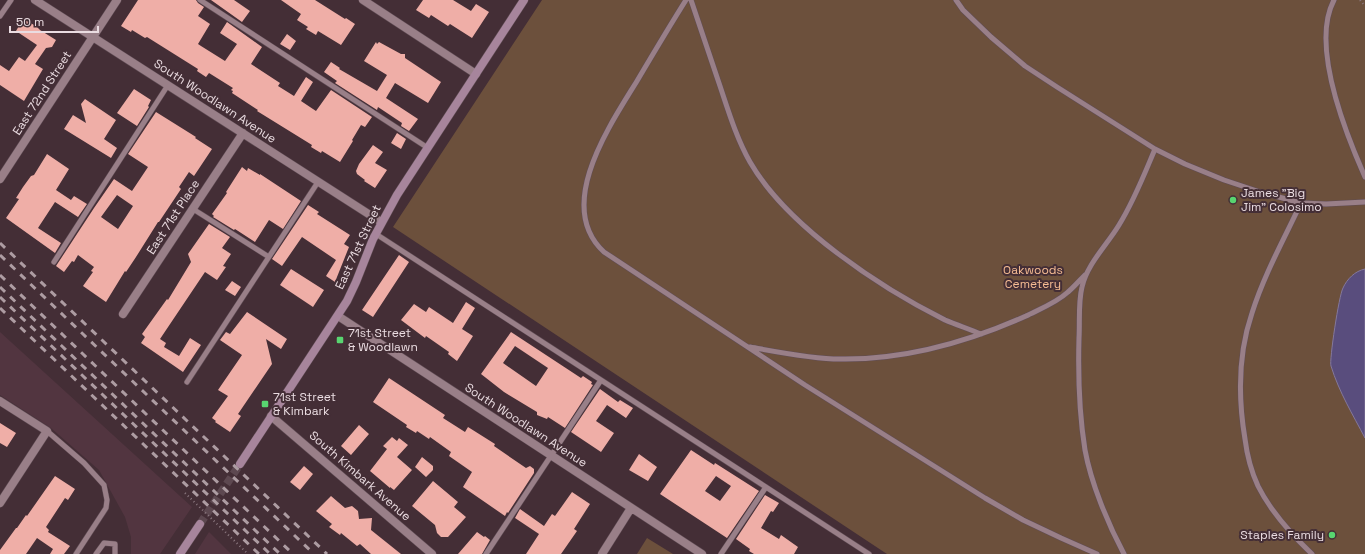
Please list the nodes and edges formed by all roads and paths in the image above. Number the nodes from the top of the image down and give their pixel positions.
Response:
1 (11, 0) edge
2 (36, 0) edge
3 (117, 0) edge
4 (200, 0) edge
5 (363, 0) edge
6 (524, 0) edge
7 (686, 0) edge
8 (691, 0) edge
9 (956, 0) edge
10 (1334, 0) edge
11 (1360, 0) edge
12 (1365, 6) edge
13 (0, 16) edge
14 (93, 37) junction
15 (476, 74) junction
16 (168, 85) junction
17 (243, 133) junction
18 (428, 148) junction
19 (1155, 149) junction
20 (1365, 178) edge
21 (0, 179) edge
22 (318, 182) junction
23 (1365, 202) edge
24 (1301, 203) junction
25 (193, 209) junction
26 (381, 222) junction
27 (376, 234) junction
28 (269, 257) junction
29 (54, 262) dead end
30 (1087, 273) junction
31 (123, 314) dead end
32 (338, 316) junction
33 (981, 334) junction
34 (748, 347) junction
35 (601, 380) junction
36 (187, 382) dead end
37 (0, 401) edge
38 (271, 416) junction
39 (47, 432) junction
40 (551, 456) junction
41 (240, 464) tunnel mouth
42 (766, 487) junction
43 (185, 493) dead end
44 (0, 503) edge
45 (631, 508) junction
46 (200, 524) tunnel mouth
47 (76, 554) edge
48 (96, 554) edge
49 (115, 554) edge
50 (180, 554) edge
51 (248, 554) edge
52 (432, 554) edge
53 (486, 554) edge
54 (602, 554) edge
55 (702, 554) edge
56 (722, 554) edge
57 (869, 554) edge
58 (1097, 554) edge
59 (1124, 554) edge
60 (1312, 554) edge

1 - 13 lane
2 - 14 street, South Woodlawn Avenue
3 - 14 street, East 72nd Street
4 - 18 lane
5 - 15 street
6 - 15 main road, East 71st Street
7 - 34 lane
8 - 33 lane
9 - 19 lane
10 - 20 lane
11 - 12 path
14 - 16 street, South Woodlawn Avenue
14 - 21 street, East 72nd Street
15 - 18 main road, East 71st Street
16 - 17 street, South Woodlawn Avenue
16 - 29 lane
17 - 22 street, South Woodlawn Avenue
17 - 25 street, East 71st Place
18 - 26 main road, East 71st Street
19 - 24 lane
19 - 30 lane
22 - 26 street, South Woodlawn Avenue
22 - 28 lane
23 - 24 lane
24 - 60 lane
25 - 28 lane
25 - 31 street, East 71st Place
26 - 27 main road, East 71st Street
27 - 32 main road, East 71st Street
27 - 35 lane
28 - 36 lane
30 - 33 lane
30 - 59 lane
32 - 38 main road, East 71st Street
32 - 40 street, South Woodlawn Avenue
33 - 34 lane
34 - 58 lane
35 - 40 lane
35 - 42 lane
37 - 39 street
38 - 41 main road, East 71st Street
38 - 52 street, South Kimbark Avenue
39 - 44 street
39 - 47 lane
40 - 45 street, South Woodlawn Avenue
40 - 53 lane
42 - 56 lane
42 - 57 lane
43 - 51 path
45 - 54 street
45 - 55 street, South Woodlawn Avenue
46 - 50 main road
48 - 49 lane

